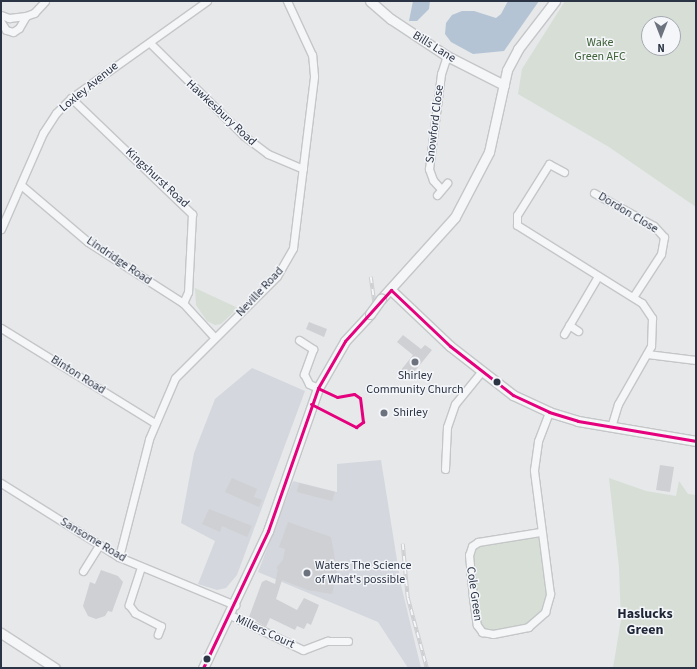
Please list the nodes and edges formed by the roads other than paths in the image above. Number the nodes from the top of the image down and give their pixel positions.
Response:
1 (45, 1) edge
2 (207, 1) edge
3 (287, 1) edge
4 (370, 1) edge
5 (555, 1) edge
6 (1, 15) edge
7 (26, 16) junction
8 (1, 22) edge
9 (150, 43) junction
10 (447, 56) junction
11 (504, 85) junction
12 (71, 98) junction
13 (303, 169) junction
14 (564, 172) dead end
15 (447, 183) dead end
16 (20, 185) junction
17 (441, 189) junction
18 (594, 193) dead end
19 (437, 195) dead end
20 (1, 229) edge
21 (598, 276) junction
22 (391, 290) junction
23 (633, 297) junction
24 (183, 302) junction
25 (569, 325) junction
26 (1, 328) edge
27 (578, 331) dead end
28 (564, 334) dead end
29 (215, 338) junction
30 (299, 340) dead end
31 (647, 354) junction
32 (696, 360) edge
33 (481, 372) junction
34 (318, 388) junction
35 (549, 412) junction
36 (155, 423) junction
37 (611, 427) junction
38 (696, 441) edge
39 (445, 469) dead end
40 (1, 484) edge
41 (540, 532) junction
42 (99, 545) junction
43 (119, 557) junction
44 (141, 567) junction
45 (83, 571) dead end
46 (235, 604) junction
47 (230, 615) junction
48 (1, 633) edge
49 (158, 634) dead end
50 (348, 641) dead end
51 (55, 668) edge
52 (204, 668) edge

1 - 7 street
2 - 9 street, Loxley Avenue
3 - 13 street, Neville Road
4 - 10 street, Bills Lane
5 - 11 street
6 - 7 street
7 - 8 street
9 - 12 street, Loxley Avenue
9 - 13 street, Hawkesbury Road
10 - 11 street, Bills Lane
10 - 17 street, Snowford Close
11 - 22 street
12 - 16 street, Loxley Avenue
12 - 24 street, Kingshurst Road
13 - 29 street, Neville Road
14 - 21 street
15 - 17 street
16 - 20 street, Loxley Avenue
16 - 24 street, Lindridge Road
17 - 19 street
18 - 23 street, Dordon Close
21 - 23 street
21 - 25 street
22 - 33 street
22 - 34 street, bridge
23 - 31 street
24 - 29 street, Lindridge Road
25 - 27 street
25 - 28 street
26 - 36 street, Binton Road
29 - 36 street, Neville Road
30 - 34 street
31 - 32 street
31 - 37 street
33 - 35 street
33 - 39 street
34 - 46 street
35 - 37 street
35 - 41 street, Cole Green
36 - 43 street, Neville Road
37 - 38 street
40 - 42 street, Sansome Road
41 - 41 street, Cole Green
42 - 43 street, Sansome Road
42 - 45 street
43 - 44 street, Sansome Road
44 - 46 street, Sansome Road
44 - 49 street
46 - 47 street
47 - 50 street, Millers Court
47 - 52 street
48 - 51 street

